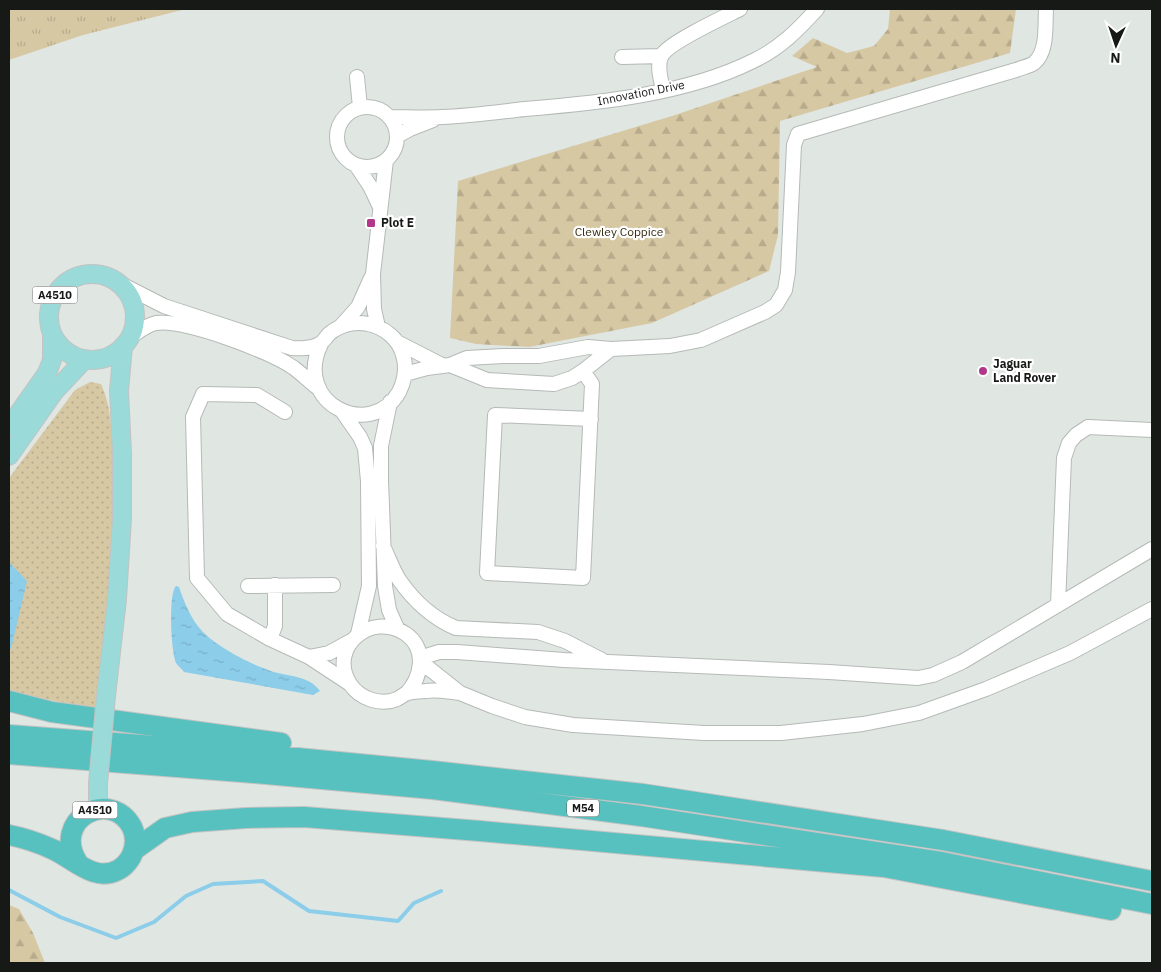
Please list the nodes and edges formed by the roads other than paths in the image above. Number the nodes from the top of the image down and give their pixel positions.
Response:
1 (740, 9) edge
2 (817, 9) edge
3 (1046, 9) edge
4 (661, 56) junction
5 (622, 57) dead end
6 (357, 77) dead end
7 (663, 90) junction
8 (360, 108) junction
9 (389, 117) junction
10 (442, 117) junction
11 (397, 136) junction
12 (386, 160) junction
13 (356, 165) junction
14 (380, 208) junction
15 (373, 274) junction
16 (115, 281) junction
17 (342, 326) junction
18 (378, 327) junction
19 (52, 335) junction
20 (126, 342) junction
21 (397, 342) junction
22 (321, 344) junction
23 (611, 349) junction
24 (89, 359) junction
25 (446, 365) junction
26 (583, 371) junction
27 (405, 374) junction
28 (318, 389) junction
29 (119, 391) junction
30 (390, 402) junction
31 (342, 411) junction
32 (285, 412) dead end
33 (591, 420) junction
34 (9, 427) edge
35 (1152, 430) edge
36 (9, 456) edge
37 (383, 546) junction
38 (1152, 549) edge
39 (332, 584) dead end
40 (275, 585) junction
41 (248, 586) dead end
42 (1058, 605) junction
43 (1152, 610) edge
44 (397, 628) junction
45 (354, 638) junction
46 (270, 639) junction
47 (309, 657) junction
48 (420, 660) junction
49 (606, 662) junction
50 (350, 684) junction
51 (460, 693) junction
52 (406, 694) junction
53 (9, 702) edge
54 (9, 735) edge
55 (9, 754) edge
56 (432, 771) junction
57 (98, 809) junction
58 (9, 835) edge
59 (134, 850) junction
60 (78, 863) junction
61 (1152, 881) edge
62 (1152, 904) edge
63 (1152, 918) edge

1 - 4 street
2 - 7 street, Innovation Drive
3 - 23 street
4 - 5 street
4 - 7 street
6 - 8 street
7 - 10 street, Innovation Drive
8 - 9 street
8 - 13 street
9 - 10 street, Innovation Drive
9 - 11 street
10 - 11 street, Innovation Drive
11 - 12 street
12 - 13 street
12 - 14 street
13 - 14 street
14 - 15 street
15 - 17 street
15 - 18 street
16 - 19 main road, A4510
16 - 20 main road, A4510
16 - 22 street
17 - 18 street
17 - 22 street
18 - 21 street
19 - 24 main road, A4510
19 - 34 main road, A4510
20 - 24 main road
20 - 28 street
20 - 29 main road, A4510
21 - 25 street
21 - 27 street
22 - 28 street
23 - 25 street
23 - 26 street
24 - 29 main road, A4510
24 - 36 main road
25 - 26 street
25 - 27 street
26 - 33 street
27 - 30 street
28 - 31 street
29 - 57 main road, A4510, bridge
30 - 31 street
30 - 37 street
31 - 45 street
32 - 46 street
33 - 33 street
35 - 42 street
37 - 44 street
37 - 49 street
38 - 42 street
39 - 40 street
40 - 41 street
40 - 46 street
42 - 49 street
43 - 51 street
44 - 45 street
44 - 48 street
45 - 47 street
45 - 50 street
46 - 47 street
47 - 50 street
48 - 49 street
48 - 51 street
48 - 52 street
50 - 52 street
51 - 52 street
53 - 56 highway
54 - 56 highway, M54
55 - 62 highway, M54
56 - 61 highway, M54
57 - 59 highway, A4510
57 - 60 highway, A4510
58 - 60 highway
59 - 60 highway
59 - 63 highway

